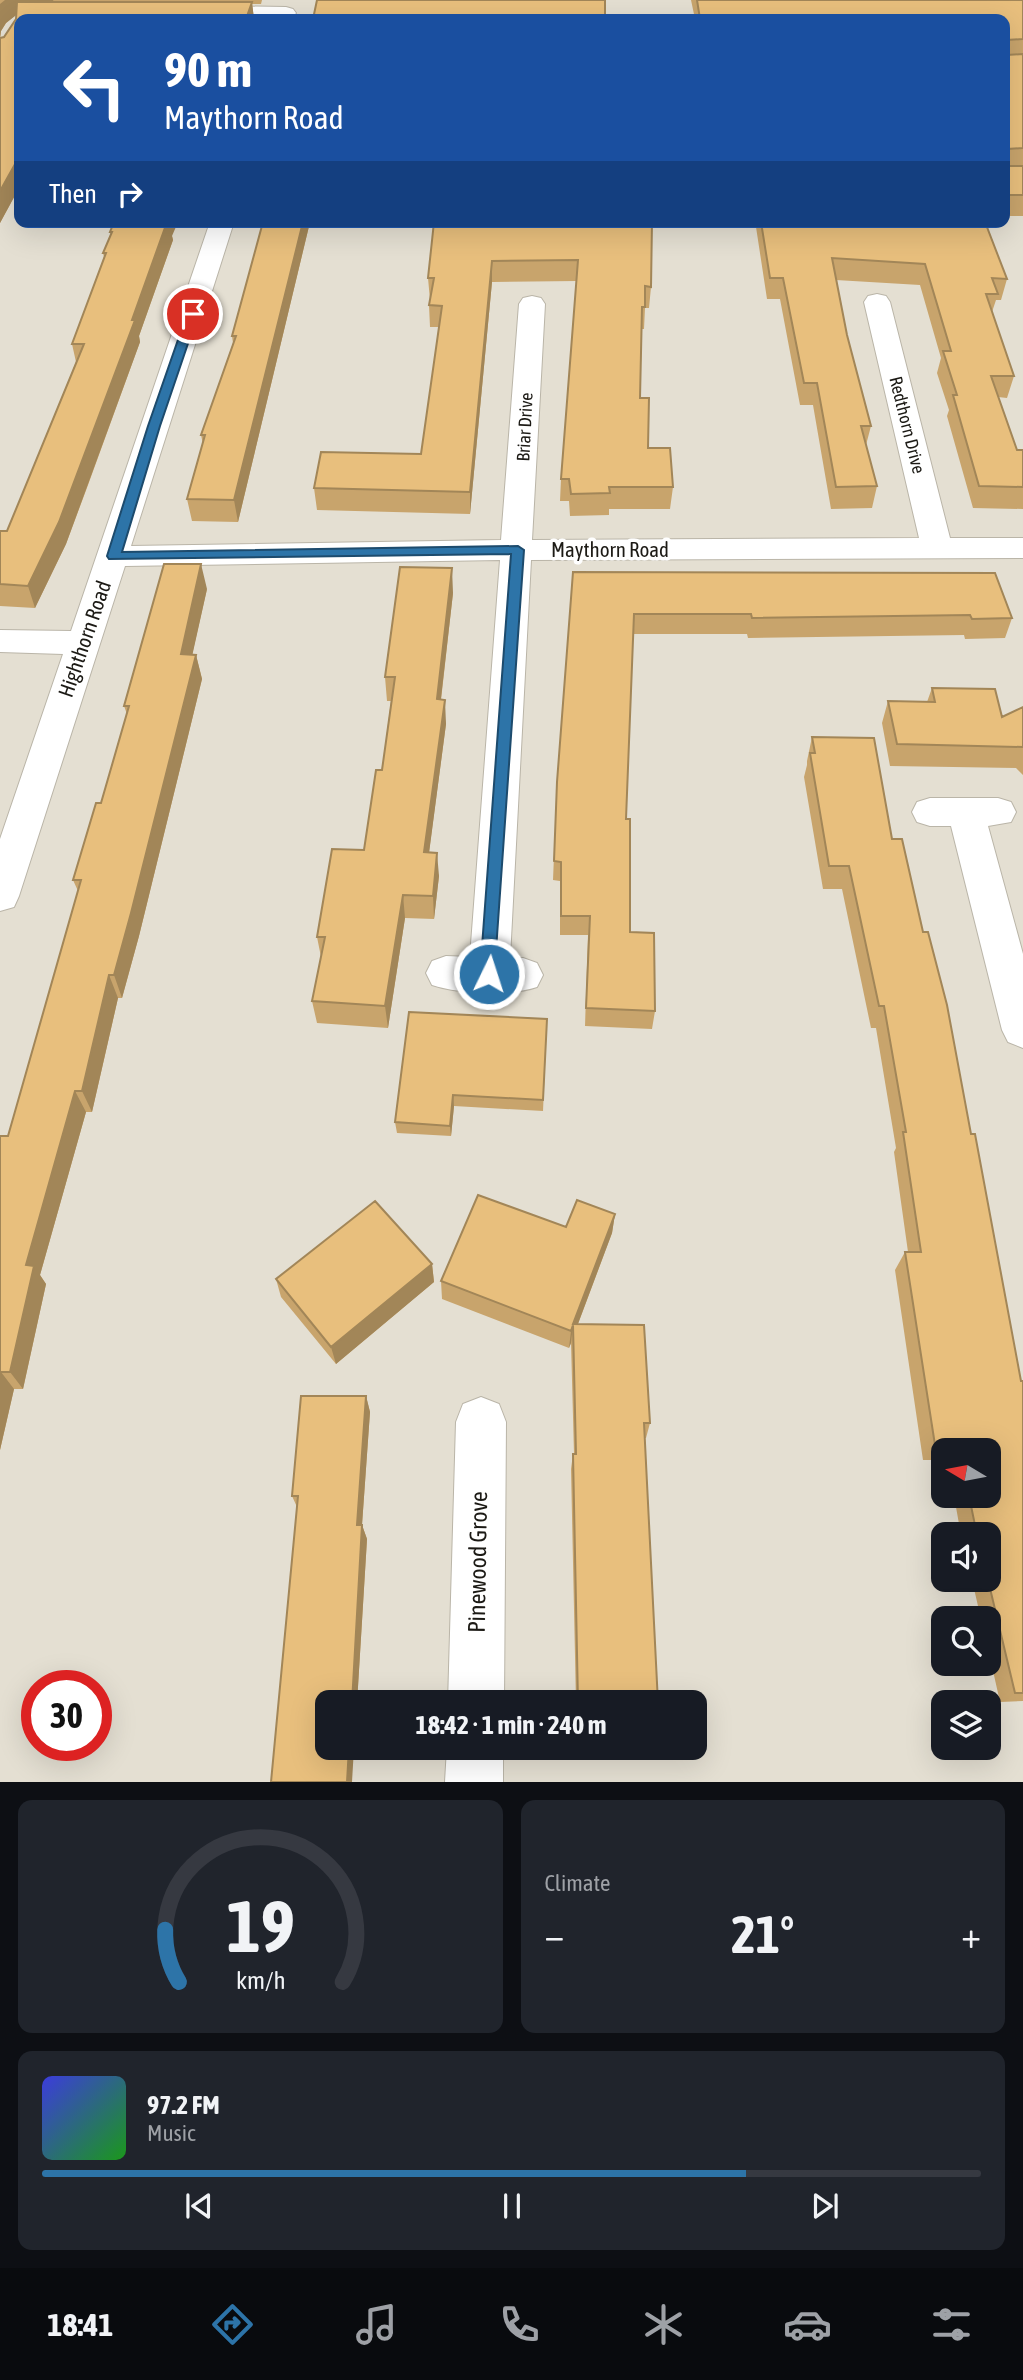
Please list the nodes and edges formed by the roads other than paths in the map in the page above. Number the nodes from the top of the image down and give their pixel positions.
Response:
1 (287, 11) edge
2 (182, 12) edge
3 (220, 228) edge
4 (877, 302) dead end
5 (532, 304) dead end
6 (937, 548) junction
7 (1023, 548) edge
8 (518, 550) junction
9 (114, 556) junction
10 (0, 641) edge
11 (83, 643) junction
12 (965, 812) dead end
13 (0, 896) edge
14 (446, 974) dead end
15 (1023, 1030) edge
16 (481, 1422) dead end
17 (476, 1690) edge
18 (475, 1760) edge
19 (474, 1782) edge

1 - 2 street
3 - 9 street, Highthorn Road
4 - 6 street, Redthorn Drive
5 - 8 street, Briar Drive
6 - 7 street, Maythorn Road
6 - 8 street, Maythorn Road
8 - 9 street, Maythorn Road
8 - 14 street, Briar Drive
9 - 11 street, Highthorn Road
10 - 11 street
11 - 13 street, Highthorn Road
12 - 15 street
16 - 17 street, Pinewood Grove
18 - 19 street

